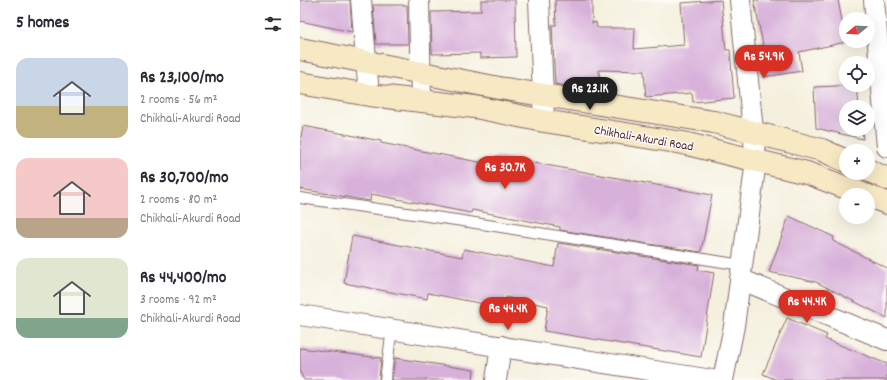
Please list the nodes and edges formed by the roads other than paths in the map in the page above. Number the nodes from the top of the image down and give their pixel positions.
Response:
1 (362, 0) edge
2 (419, 0) edge
3 (539, 0) edge
4 (740, 0) edge
5 (874, 0) edge
6 (883, 39) edge
7 (300, 49) edge
8 (367, 62) junction
9 (420, 73) junction
10 (300, 83) edge
11 (369, 94) junction
12 (543, 95) junction
13 (421, 100) junction
14 (544, 121) junction
15 (753, 132) junction
16 (887, 147) edge
17 (839, 158) edge
18 (756, 161) junction
19 (875, 173) edge
20 (887, 179) edge
21 (847, 188) edge
22 (300, 198) edge
23 (875, 199) edge
24 (887, 204) edge
25 (741, 272) junction
26 (300, 315) edge
27 (392, 329) junction
28 (887, 340) edge
29 (501, 346) junction
30 (625, 373) edge
31 (385, 380) edge
32 (496, 380) edge
33 (712, 380) edge
34 (723, 380) edge

1 - 8 street
2 - 9 street
3 - 12 street
4 - 15 street
5 - 6 street
6 - 16 street
7 - 8 main road
8 - 9 main road
8 - 11 street
9 - 12 main road
9 - 13 street
10 - 11 main road, Chikhali-Akurdi Road
11 - 13 main road, Chikhali-Akurdi Road
12 - 14 street
12 - 15 main road
13 - 14 main road, Chikhali-Akurdi Road
14 - 18 main road, Chikhali-Akurdi Road
15 - 17 main road
15 - 18 street
18 - 21 main road, Chikhali-Akurdi Road
18 - 25 street
19 - 20 main road
22 - 25 lane
23 - 24 main road
25 - 28 street
25 - 34 street
26 - 27 street
27 - 29 street
27 - 31 lane
29 - 30 street
29 - 32 street
30 - 33 street

